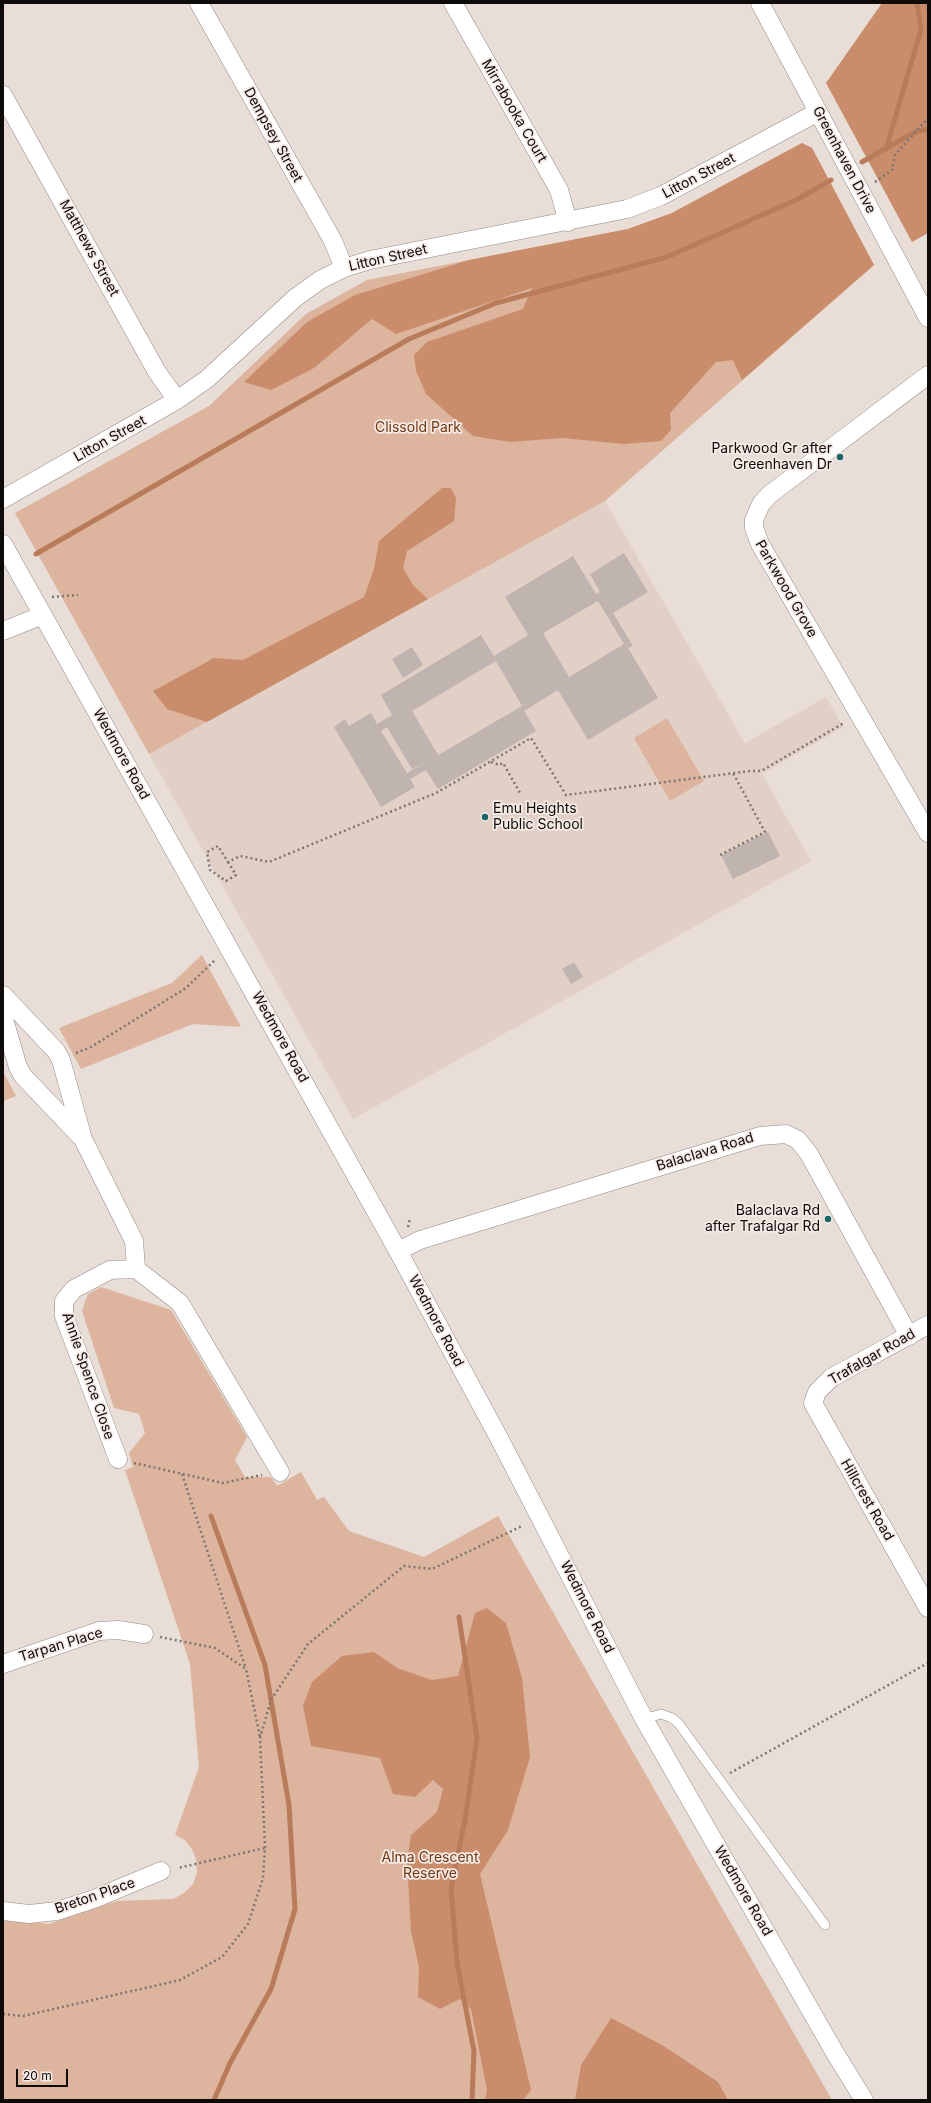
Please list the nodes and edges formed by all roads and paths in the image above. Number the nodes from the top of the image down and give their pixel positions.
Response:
1 (199, 3) edge
2 (453, 3) edge
3 (760, 3) edge
4 (3, 95) edge
5 (818, 112) junction
6 (928, 118) edge
7 (861, 192) junction
8 (568, 222) junction
9 (344, 268) junction
10 (928, 318) edge
11 (928, 375) edge
12 (177, 400) junction
13 (3, 499) edge
14 (3, 544) edge
15 (78, 595) dead end
16 (40, 609) junction
17 (3, 631) edge
18 (841, 724) dead end
19 (490, 762) junction
20 (733, 773) junction
21 (520, 792) dead end
22 (928, 833) edge
23 (720, 855) dead end
24 (228, 862) junction
25 (215, 960) dead end
26 (3, 995) edge
27 (3, 1016) edge
28 (60, 1060) junction
29 (83, 1139) junction
30 (398, 1251) junction
31 (136, 1269) junction
32 (928, 1325) edge
33 (909, 1336) junction
34 (817, 1392) joint
35 (118, 1459) joint
36 (280, 1472) joint
37 (182, 1474) junction
38 (522, 1526) dead end
39 (928, 1608) edge
40 (144, 1634) joint
41 (928, 1663) edge
42 (3, 1664) edge
43 (246, 1670) junction
44 (644, 1719) junction
45 (260, 1738) junction
46 (719, 1780) junction
47 (265, 1848) junction
48 (161, 1871) joint
49 (3, 1911) edge
50 (825, 1925) dead end
51 (3, 2014) edge
52 (864, 2100) edge

1 - 9 street, Dempsey Street
2 - 8 street, Mirrabooka Court
3 - 5 street, Greenhaven Drive
4 - 12 street, Matthews Street
5 - 7 street, Greenhaven Drive
5 - 8 street, Litton Street
6 - 7 path
7 - 10 street, Greenhaven Drive
8 - 9 street, Litton Street
9 - 12 street, Litton Street
11 - 22 street, Parkwood Grove
12 - 13 street, Litton Street
14 - 16 street, Wedmore Road
15 - 16 path
16 - 17 street
16 - 30 street, Wedmore Road
18 - 20 path
19 - 20 path
19 - 21 path
19 - 24 path
20 - 23 path
24 - 24 path
25 - 28 path
26 - 28 street
27 - 29 street
28 - 29 street
29 - 31 street
30 - 33 street, Balaclava Road
30 - 44 street, Wedmore Road
31 - 35 street, Annie Spence Close
31 - 36 street
32 - 33 street, Trafalgar Road
33 - 34 street, Trafalgar Road
34 - 39 street, Hillcrest Road
35 - 37 path
36 - 37 path
37 - 43 path
38 - 45 path
40 - 42 street, Tarpan Place
40 - 43 path
41 - 46 path
43 - 45 path
44 - 46 lane
44 - 52 street, Wedmore Road
45 - 47 path
46 - 50 lane
47 - 48 path
47 - 51 path
48 - 49 street, Breton Place

